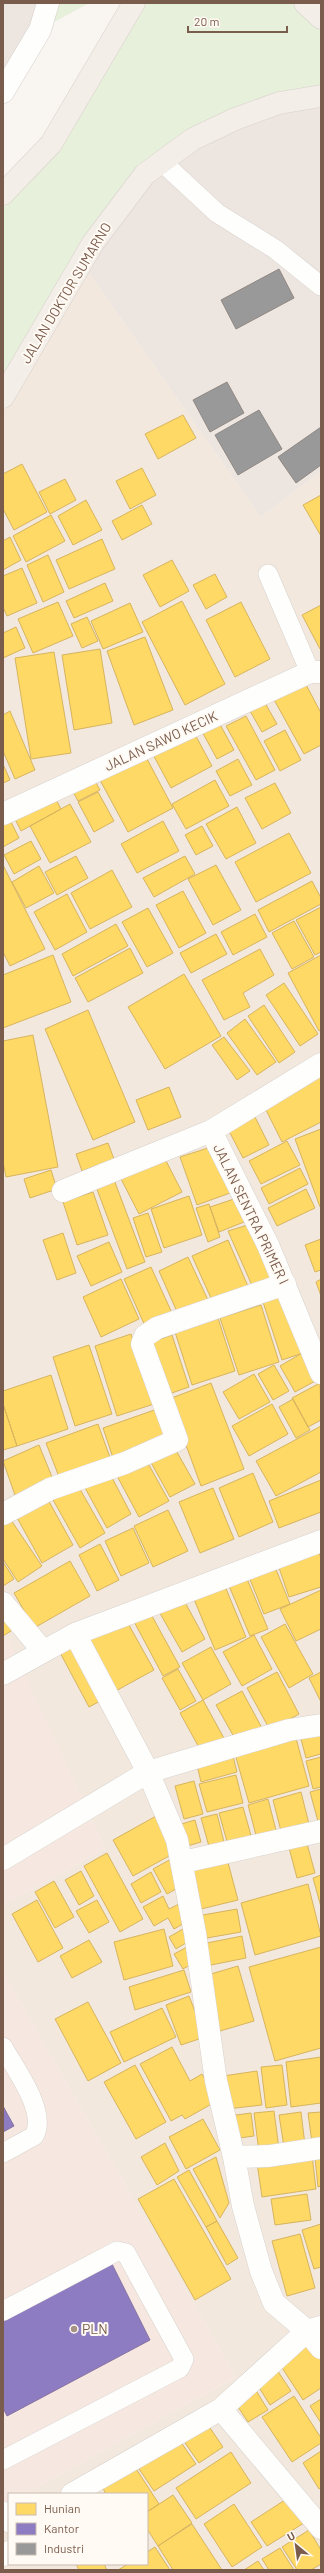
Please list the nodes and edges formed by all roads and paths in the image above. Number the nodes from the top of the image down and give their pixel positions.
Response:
1 (48, 3) edge
2 (134, 3) edge
3 (305, 3) edge
4 (321, 18) edge
5 (3, 92) edge
6 (321, 96) edge
7 (161, 161) junction
8 (3, 194) edge
9 (321, 286) edge
10 (3, 397) edge
11 (268, 574) dead end
12 (316, 672) edge
13 (3, 814) edge
14 (321, 1064) edge
15 (211, 1131) junction
16 (63, 1191) dead end
17 (285, 1284) junction
18 (321, 1373) edge
19 (3, 1514) edge
20 (321, 1541) edge
21 (3, 1604) edge
22 (75, 1634) junction
23 (43, 1651) junction
24 (3, 1674) edge
25 (321, 1725) edge
26 (148, 1772) junction
27 (321, 1831) edge
28 (3, 1859) edge
29 (183, 1862) junction
30 (3, 2048) edge
31 (321, 2148) edge
32 (3, 2152) edge
33 (234, 2157) junction
34 (3, 2311) edge
35 (316, 2335) edge
36 (221, 2409) junction
37 (3, 2460) edge
38 (74, 2493) edge
39 (3, 2511) edge
40 (8, 2521) edge
41 (321, 2528) edge

1 - 5 street
2 - 8 main road
3 - 4 main road
6 - 7 main road, JALAN DOKTOR SUMARNO
7 - 9 lane
7 - 10 main road, JALAN DOKTOR SUMARNO
11 - 12 lane
12 - 13 street, JALAN SAWO KECIK
14 - 15 street, JALAN SENTRA PRIMER I
15 - 16 street
15 - 17 street, JALAN SENTRA PRIMER I
17 - 18 street, JALAN SENTRA PRIMER I
17 - 19 street
20 - 22 street
21 - 23 street
22 - 23 street
22 - 26 street
23 - 24 street
25 - 26 street
26 - 28 street
26 - 29 street
27 - 29 street
29 - 33 street
30 - 32 lane
31 - 33 street
33 - 35 street
34 - 37 lane
35 - 36 street
36 - 38 street
36 - 41 street
39 - 40 lane

